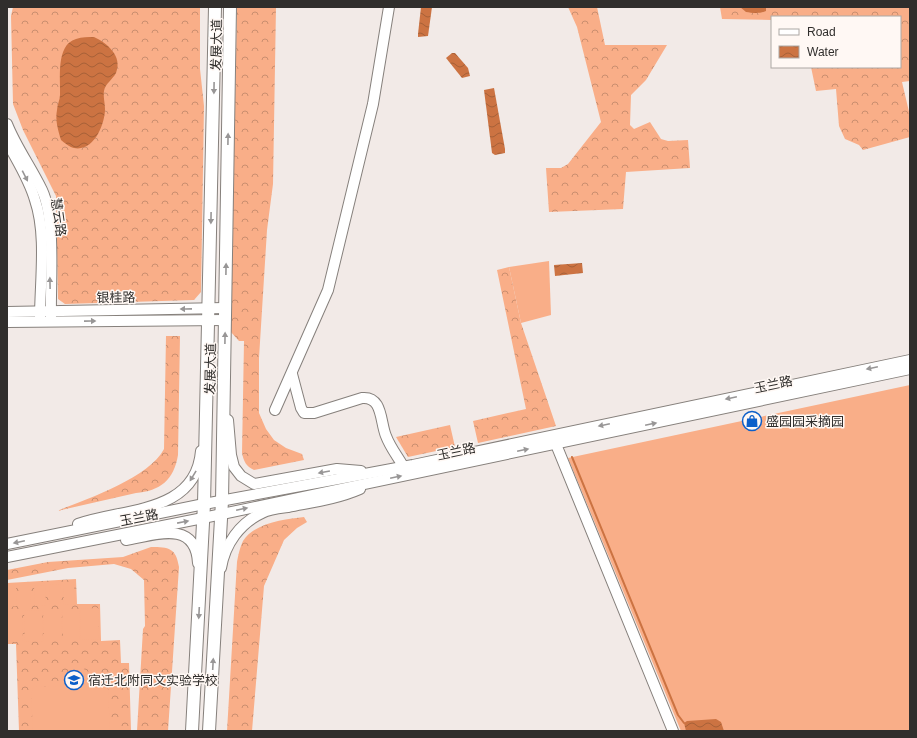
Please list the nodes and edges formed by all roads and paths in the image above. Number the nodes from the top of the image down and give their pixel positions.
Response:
1 (215, 7) edge
2 (230, 7) edge
3 (388, 7) edge
4 (7, 124) edge
5 (7, 142) edge
6 (7, 312) edge
7 (208, 314) junction
8 (225, 314) junction
9 (40, 317) junction
10 (51, 317) junction
11 (7, 322) edge
12 (910, 360) edge
13 (224, 368) junction
14 (207, 369) junction
15 (910, 369) edge
16 (292, 374) junction
17 (275, 410) dead end
18 (554, 440) junction
19 (403, 466) junction
20 (377, 476) junction
21 (222, 501) junction
22 (204, 504) junction
23 (221, 514) junction
24 (204, 518) junction
25 (47, 536) junction
26 (7, 544) edge
27 (50, 548) junction
28 (7, 557) edge
29 (199, 595) junction
30 (216, 599) junction
31 (192, 731) edge
32 (208, 731) edge
33 (673, 731) edge

1 -> 7 main road, 发展大道
8 -> 2 main road, 发展大道
3 - 16 street
10 -> 4 street, 慧云路
5 -> 9 street, 慧云路
6 - 9 street, 银桂路
7 - 8 street, 银桂路
7 - 10 street, 银桂路
7 - 14 main road, 发展大道
13 -> 8 main road, 发展大道
9 - 10 street, 银桂路
9 - 11 street, 银桂路
12 -> 18 street, 玉兰路
20 -> 13 street
13 - 21 main road, 发展大道
14 - 22 main road, 发展大道
14 -> 25 street
18 -> 15 street, 玉兰路
16 - 17 street
16 - 19 street
18 - 19 street, 玉兰路
20 -> 18 street, 玉兰路
18 - 33 street
19 - 20 street, 玉兰路
20 - 21 street, 玉兰路
23 -> 20 street, 玉兰路
20 - 30 street
21 - 22 street, 玉兰路
21 - 23 main road, 发展大道
22 - 24 main road, 发展大道
22 - 25 street, 玉兰路
23 - 24 street, 玉兰路
23 - 30 main road, 发展大道
27 -> 24 street, 玉兰路
24 - 29 main road, 发展大道
25 -> 26 street, 玉兰路
27 - 28 street, 玉兰路
27 - 29 street
29 -> 31 main road, 发展大道
32 -> 30 main road, 发展大道

